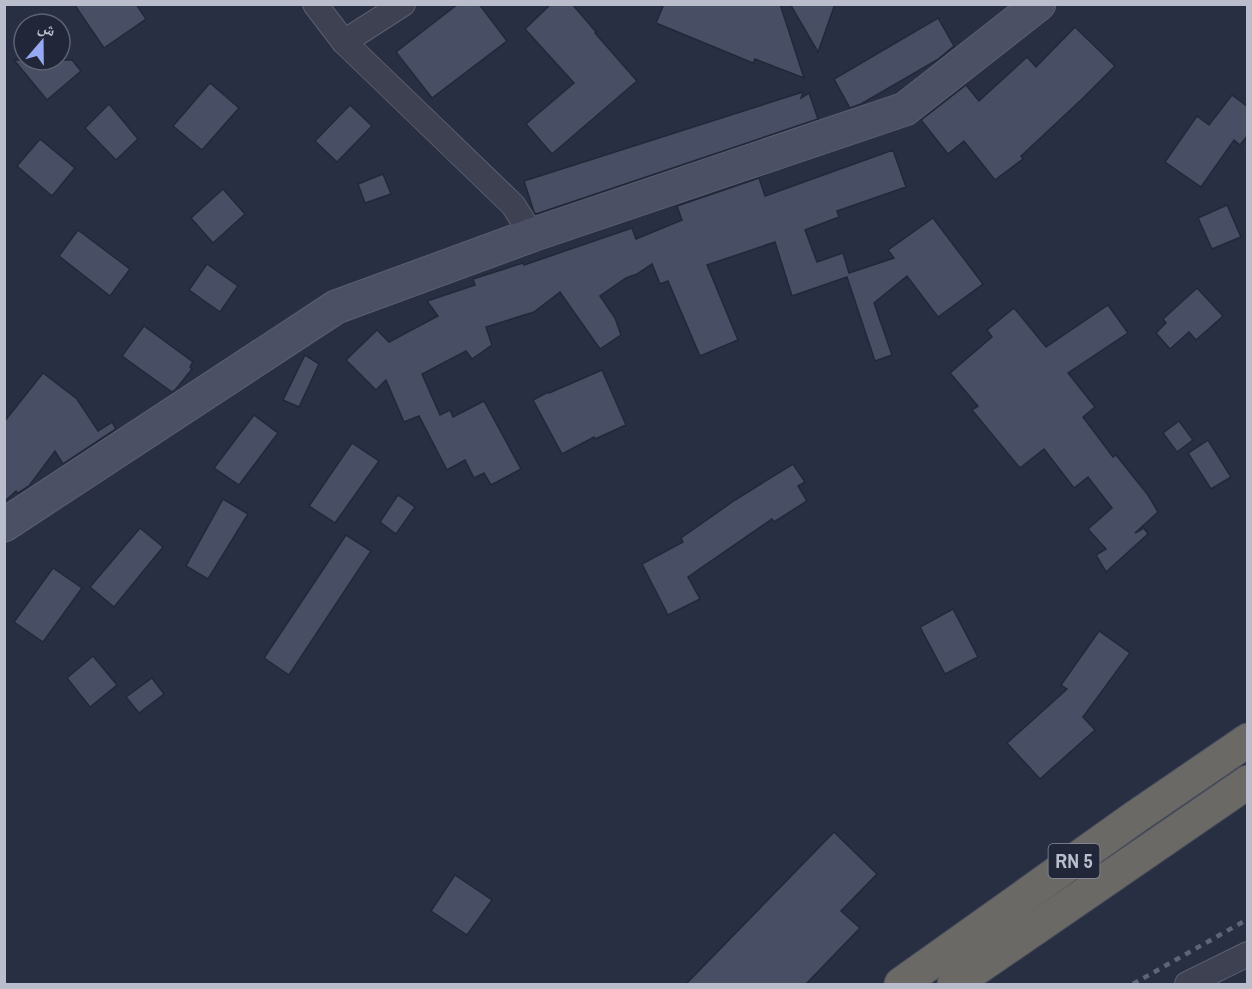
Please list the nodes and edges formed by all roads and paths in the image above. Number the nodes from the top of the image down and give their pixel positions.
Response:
1 (315, 4) edge
2 (403, 4) edge
3 (1039, 4) edge
4 (344, 42) junction
5 (532, 235) junction
6 (4, 525) edge
7 (1248, 740) edge
8 (1248, 782) edge
9 (1248, 954) edge
10 (901, 984) edge
11 (954, 984) edge
12 (1187, 984) edge

1 - 4 street
2 - 4 street
3 - 5 main road
4 - 5 street
5 - 6 main road
7 - 10 highway, RN 5
8 - 11 highway, RN 5
9 - 12 street

